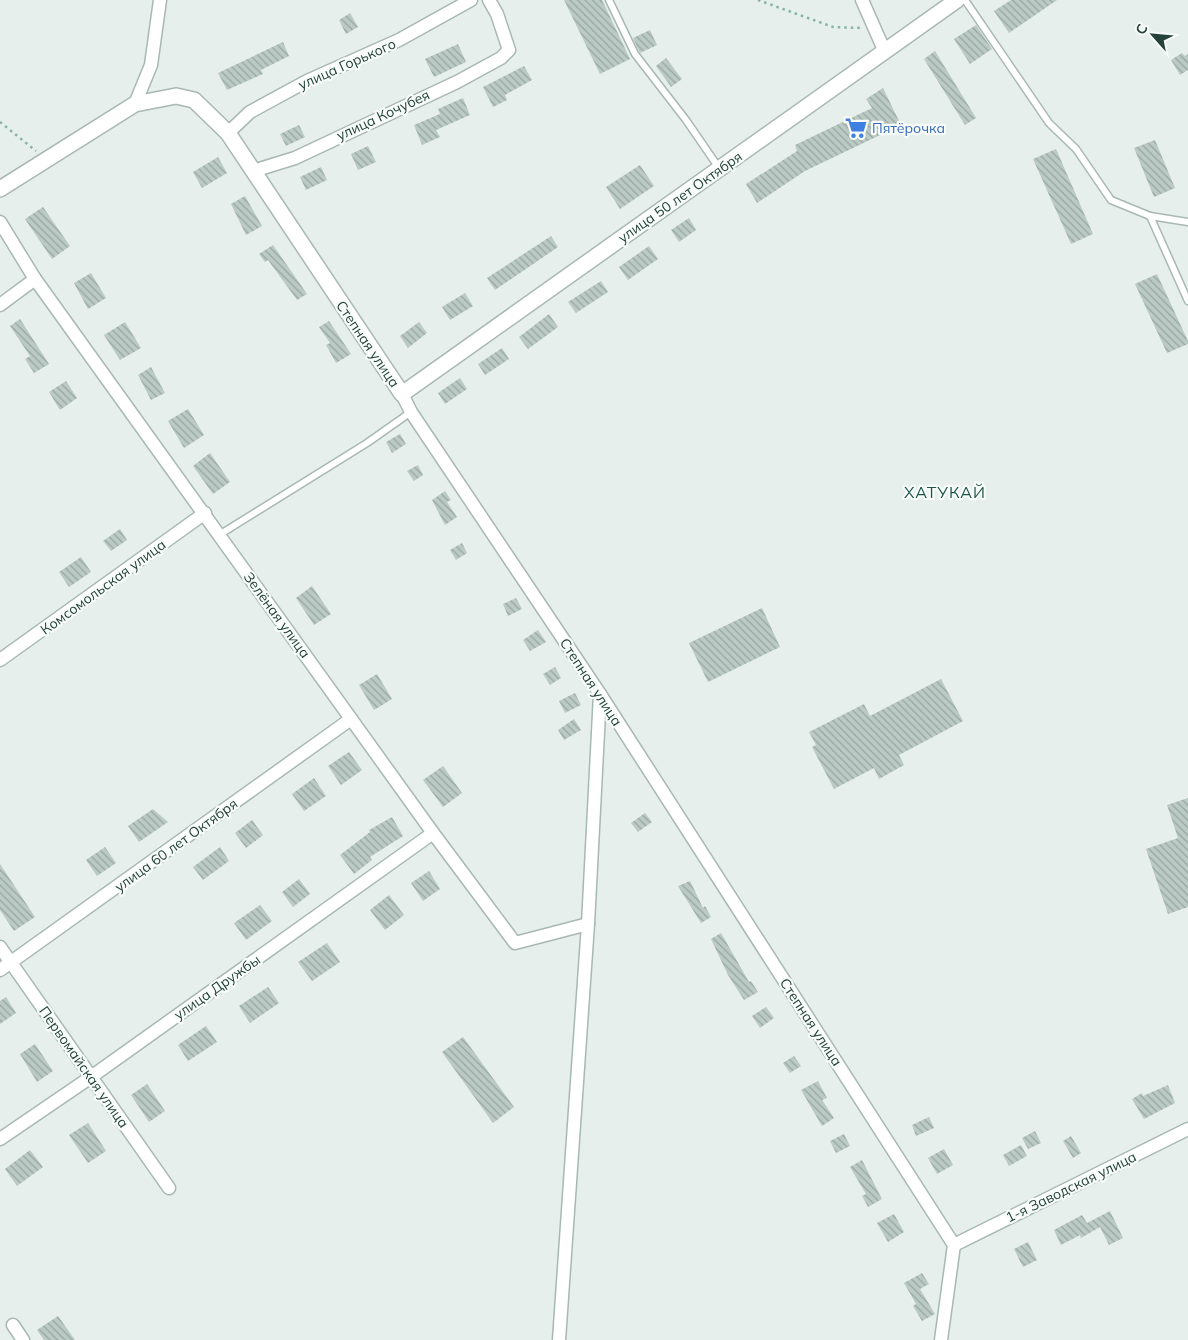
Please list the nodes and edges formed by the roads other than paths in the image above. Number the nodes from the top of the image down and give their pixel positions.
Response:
1 (160, 0) edge
2 (470, 0) edge
3 (489, 0) edge
4 (609, 0) edge
5 (862, 0) edge
6 (958, 0) edge
7 (965, 0) edge
8 (885, 52) junction
9 (135, 104) junction
10 (228, 133) junction
11 (720, 169) junction
12 (253, 171) junction
13 (0, 189) edge
14 (1150, 216) junction
15 (0, 222) edge
16 (1188, 222) edge
17 (35, 279) junction
18 (1188, 301) edge
19 (0, 305) edge
20 (402, 394) junction
21 (411, 412) junction
22 (205, 513) junction
23 (220, 535) junction
24 (0, 660) edge
25 (600, 694) junction
26 (351, 719) junction
27 (433, 833) junction
28 (588, 924) junction
29 (0, 947) edge
30 (11, 963) junction
31 (0, 970) edge
32 (91, 1077) junction
33 (1188, 1129) edge
34 (0, 1139) edge
35 (169, 1188) dead end
36 (954, 1245) junction
37 (13, 1325) dead end
38 (23, 1340) edge
39 (559, 1340) edge
40 (941, 1340) edge

1 - 9 street
2 - 10 street, улица Горького
3 - 12 street, улица Кочубея
4 - 11 lane
5 - 8 street
6 - 8 street, улица 50 лет Октября
7 - 14 lane
8 - 11 street, улица 50 лет Октября
9 - 10 street, Степная улица
9 - 13 street
10 - 12 street, Степная улица
11 - 20 street, улица 50 лет Октября
12 - 20 street, Степная улица
14 - 16 lane
14 - 18 lane
15 - 17 street, Зелёная улица
17 - 19 street
17 - 22 street, Зелёная улица
20 - 21 street, Степная улица
21 - 23 lane
21 - 25 street, Степная улица
22 - 23 street, Зелёная улица
22 - 24 street, Комсомольская улица
23 - 26 street, Зелёная улица
25 - 28 street
25 - 36 street, Степная улица
26 - 27 street, Зелёная улица
26 - 30 street, улица 60 лет Октября
27 - 28 street, Зелёная улица
27 - 32 street, улица Дружбы
28 - 39 street
29 - 30 street, Первомайская улица
30 - 31 street, улица 60 лет Октября
30 - 32 street, Первомайская улица
32 - 34 street, улица Дружбы
32 - 35 street, Первомайская улица
33 - 36 street, 1-я Заводская улица
36 - 40 street
37 - 38 street

